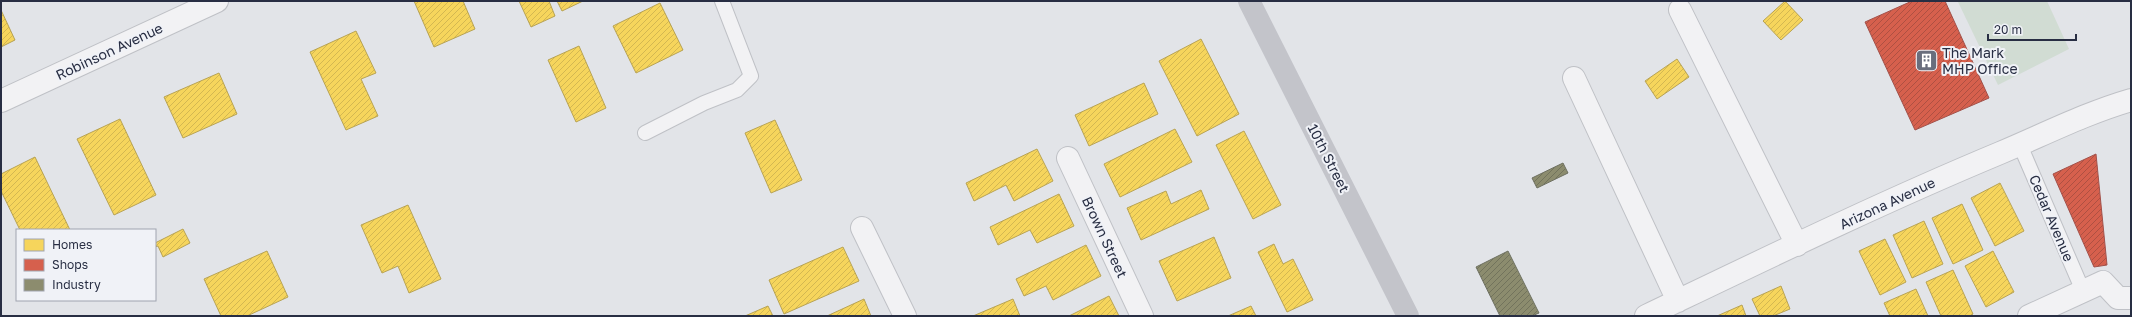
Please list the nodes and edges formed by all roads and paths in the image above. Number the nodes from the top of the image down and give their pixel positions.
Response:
1 (722, 1) edge
2 (1249, 1) edge
3 (211, 2) edge
4 (1680, 10) dead end
5 (1574, 78) dead end
6 (2131, 100) edge
7 (1, 101) edge
8 (645, 133) dead end
9 (2020, 145) junction
10 (1068, 158) dead end
11 (862, 228) dead end
12 (1797, 245) junction
13 (2083, 291) junction
14 (2131, 298) edge
15 (1678, 301) junction
16 (905, 316) edge
17 (1142, 316) edge
18 (1408, 316) edge
19 (1646, 316) edge
20 (2029, 316) edge

1 - 8 lane
2 - 18 street, 10th Street
3 - 7 street, Robinson Avenue
4 - 12 street
5 - 15 street
6 - 9 street, Arizona Avenue
9 - 12 street, Arizona Avenue
9 - 13 lane, Cedar Avenue
10 - 17 street, Brown Street
11 - 16 street
12 - 15 street, Arizona Avenue
13 - 14 street
13 - 20 street
15 - 19 street, Arizona Avenue

